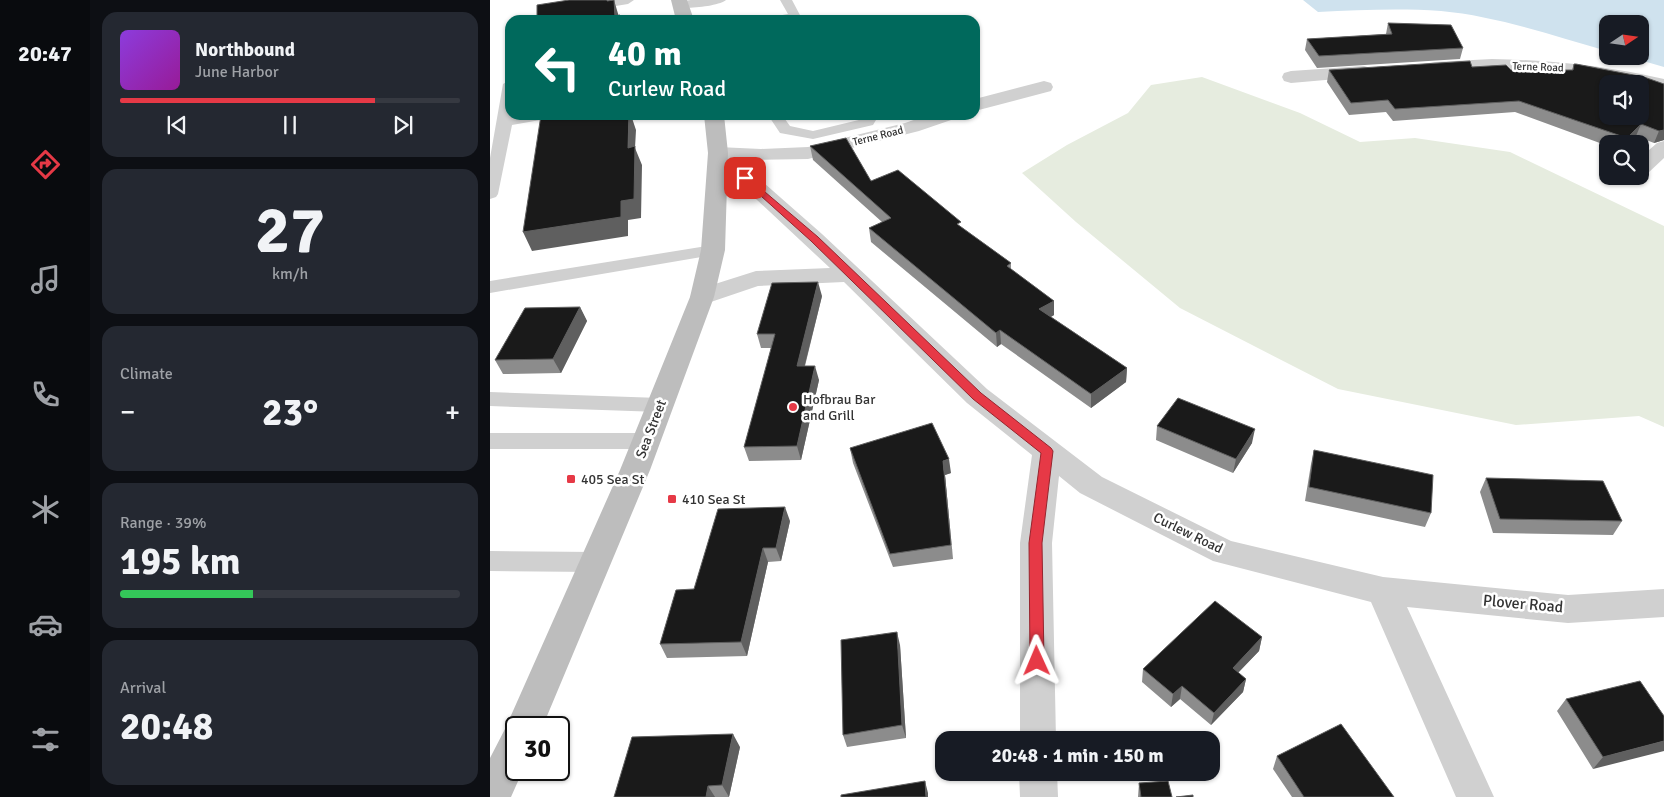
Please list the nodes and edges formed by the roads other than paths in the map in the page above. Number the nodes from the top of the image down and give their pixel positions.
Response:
1 (628, 0) edge
2 (720, 0) edge
3 (786, 0) edge
4 (681, 8) edge
5 (551, 15) edge
6 (794, 15) edge
7 (1417, 69) edge
8 (1382, 71) edge
9 (1291, 77) dead end
10 (1664, 85) edge
11 (1044, 87) dead end
12 (980, 104) edge
13 (517, 120) edge
14 (715, 120) edge
15 (778, 120) edge
16 (869, 120) edge
17 (932, 120) edge
18 (505, 122) joint
19 (1664, 147) edge
20 (718, 153) junction
21 (1649, 161) edge
22 (490, 194) edge
23 (713, 250) junction
24 (850, 274) junction
25 (490, 287) edge
26 (702, 297) junction
27 (490, 399) edge
28 (660, 404) junction
29 (490, 441) edge
30 (646, 441) junction
31 (1047, 451) junction
32 (490, 561) edge
33 (595, 562) junction
34 (1383, 591) junction
35 (1664, 603) edge
36 (528, 716) edge
37 (1038, 731) edge
38 (505, 767) edge
39 (1038, 781) edge
40 (492, 797) edge
41 (1039, 797) edge
42 (1475, 797) edge

1 - 5 lane
2 - 4 lane
3 - 6 lane
7 - 10 street, Terne Road
8 - 9 street
11 - 12 street
13 - 18 lane
14 - 20 main road, Sea Street
15 - 16 lane
17 - 20 street, Terne Road
18 - 22 lane
19 - 21 street
20 - 23 main road, Sea Street
20 - 24 street, Curlew Road
23 - 25 lane
23 - 26 main road, Sea Street
24 - 26 street
24 - 31 street, Curlew Road
26 - 28 main road, Sea Street
27 - 28 lane
28 - 30 main road, Sea Street
29 - 30 lane
30 - 33 main road, Sea Street
31 - 34 street, Curlew Road
31 - 37 street
32 - 33 lane
33 - 36 main road, Sea Street
34 - 35 street, Plover Road
34 - 42 street
38 - 40 main road
39 - 41 street

